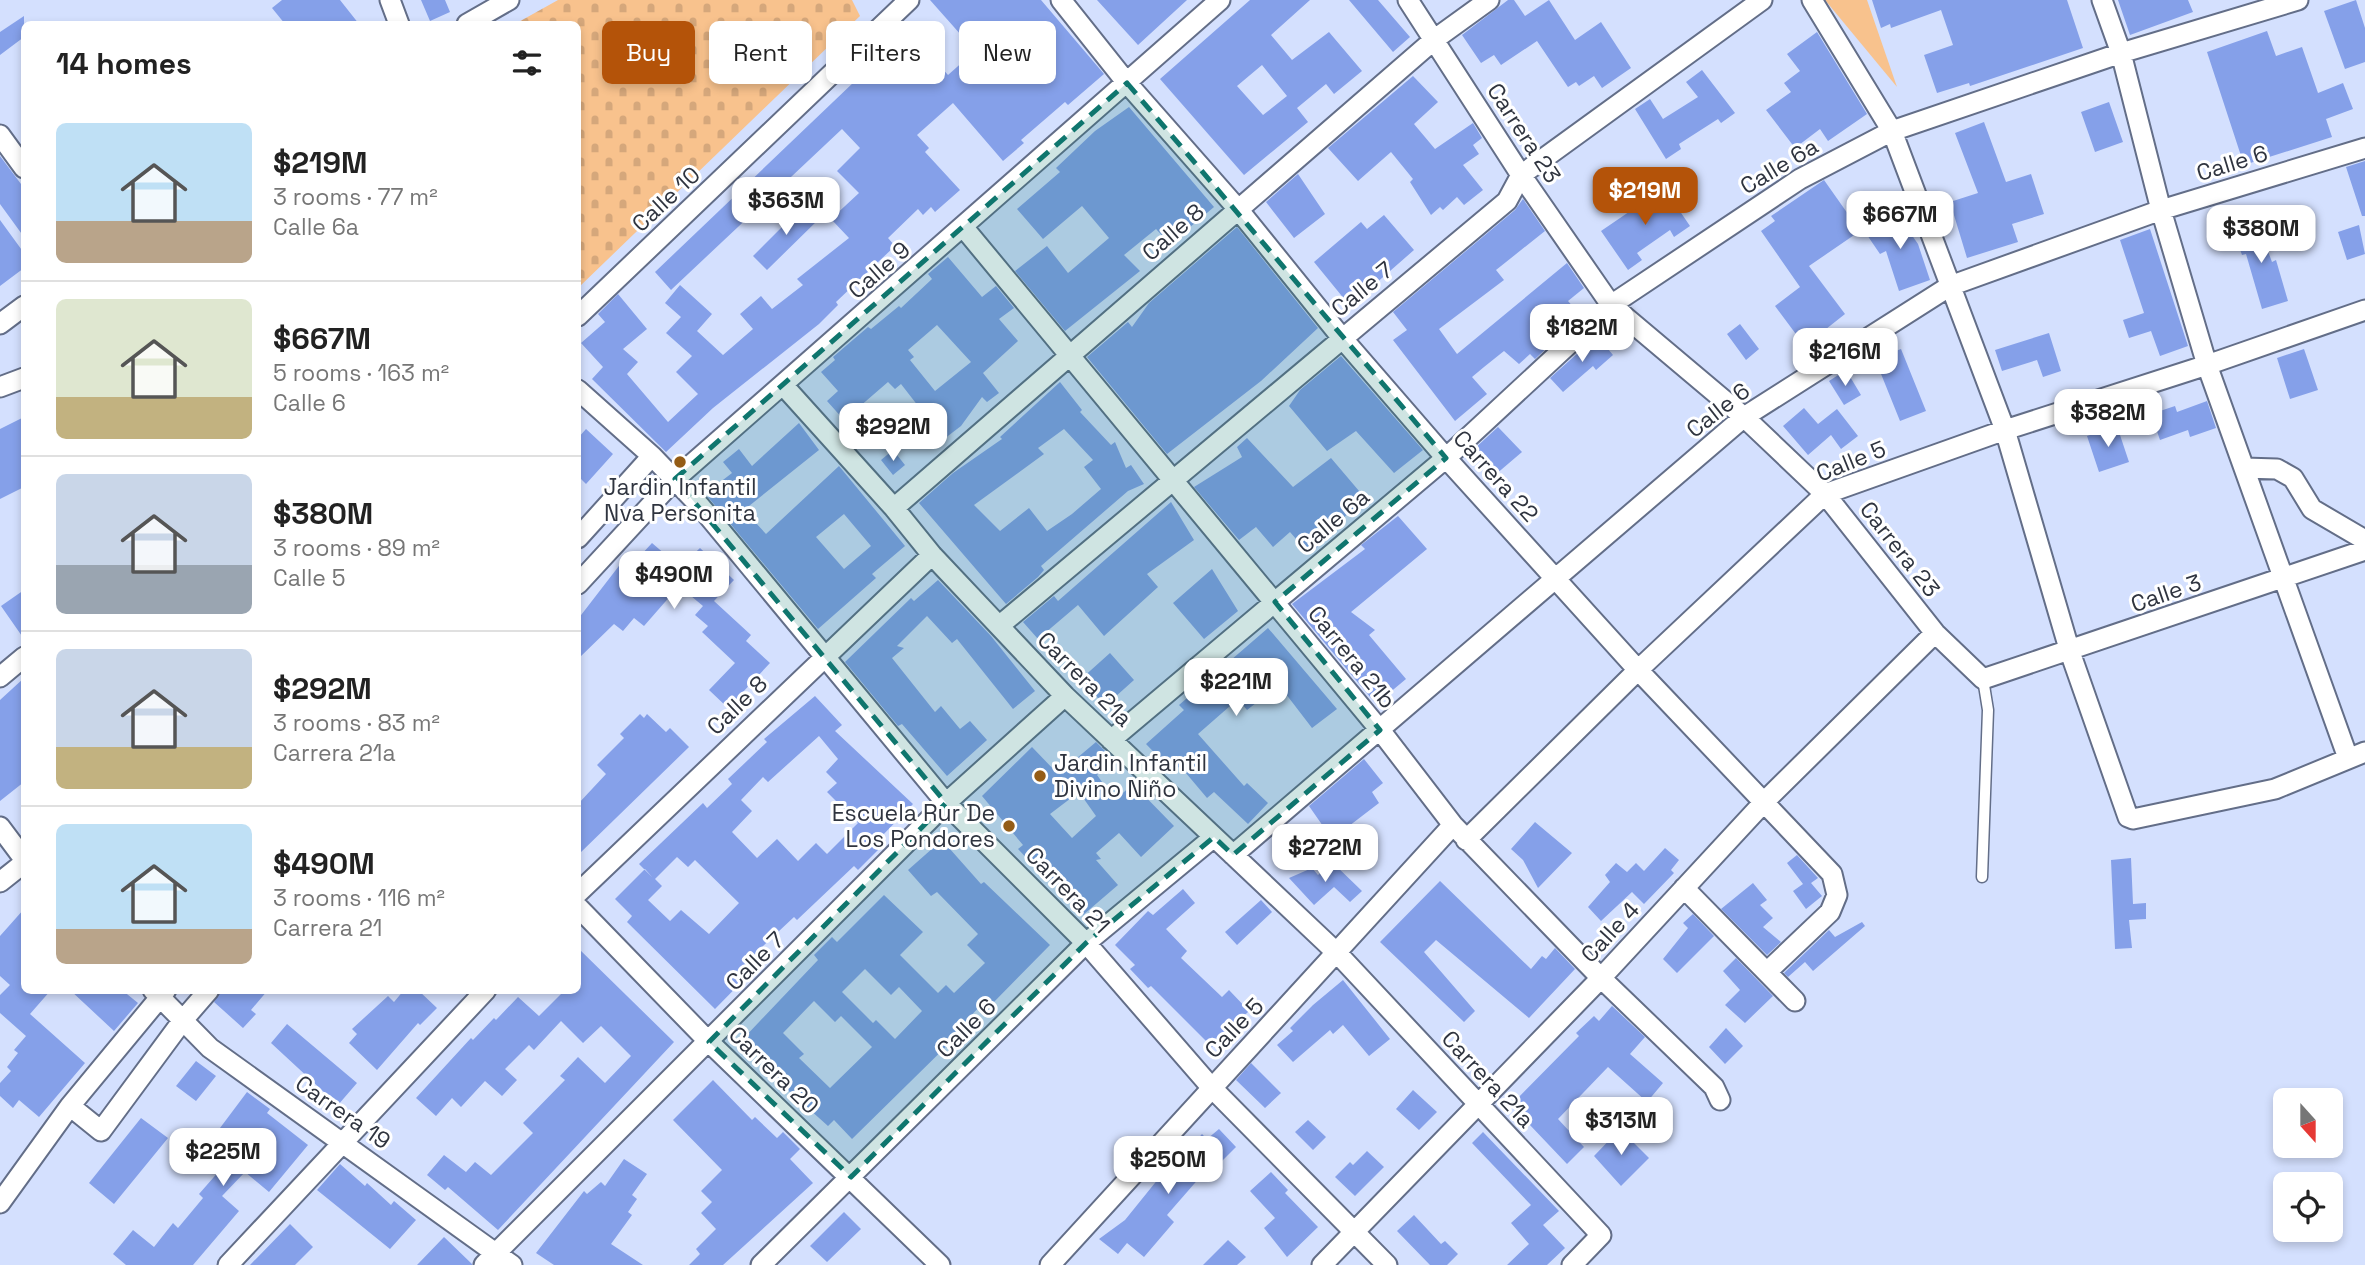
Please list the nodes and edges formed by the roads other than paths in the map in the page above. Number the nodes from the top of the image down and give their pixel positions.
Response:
1 (390, 0) edge
2 (509, 0) edge
3 (909, 0) edge
4 (1060, 0) edge
5 (1220, 0) edge
6 (1408, 0) edge
7 (1489, 0) edge
8 (1762, 0) edge
9 (1812, 0) edge
10 (2102, 0) edge
11 (2298, 0) edge
12 (398, 21) edge
13 (472, 21) edge
14 (1434, 39) junction
15 (2121, 53) junction
16 (1127, 83) junction
17 (1892, 131) junction
18 (0, 135) edge
19 (2365, 148) edge
20 (21, 164) edge
21 (1521, 176) junction
22 (1237, 208) junction
23 (2161, 210) junction
24 (964, 228) junction
25 (1950, 286) junction
26 (1611, 305) junction
27 (21, 308) edge
28 (2365, 310) edge
29 (581, 313) edge
30 (0, 324) edge
31 (1342, 338) junction
32 (1067, 356) junction
33 (2207, 365) junction
34 (21, 379) edge
35 (783, 385) junction
36 (0, 387) edge
37 (581, 393) edge
38 (1744, 417) junction
39 (2005, 430) junction
40 (652, 456) junction
41 (1446, 458) junction
42 (2244, 468) junction
43 (674, 479) junction
44 (1174, 482) junction
45 (1825, 494) junction
46 (894, 508) junction
47 (581, 535) edge
48 (2365, 540) edge
49 (2365, 550) edge
50 (932, 555) junction
51 (1555, 579) junction
52 (2284, 579) junction
53 (581, 581) edge
54 (1275, 602) junction
55 (999, 626) junction
56 (1935, 633) junction
57 (2070, 652) junction
58 (823, 655) junction
59 (21, 660) edge
60 (1638, 670) junction
61 (0, 677) edge
62 (1983, 679) junction
63 (1065, 696) junction
64 (1380, 730) junction
65 (1111, 740) junction
66 (2357, 755) edge
67 (1765, 801) junction
68 (946, 803) junction
69 (0, 827) edge
70 (1460, 833) junction
71 (1214, 837) junction
72 (1233, 855) junction
73 (21, 857) edge
74 (21, 864) edge
75 (1982, 877) dead end
76 (0, 882) edge
77 (1684, 888) junction
78 (581, 890) edge
79 (581, 910) edge
80 (1086, 943) junction
81 (1338, 954) junction
82 (1768, 971) junction
83 (1601, 978) junction
84 (159, 994) edge
85 (161, 994) edge
86 (206, 994) edge
87 (482, 994) edge
88 (1795, 1001) dead end
89 (183, 1020) junction
90 (709, 1042) junction
91 (1211, 1087) junction
92 (1720, 1100) dead end
93 (70, 1106) junction
94 (1479, 1106) junction
95 (343, 1142) junction
96 (851, 1177) junction
97 (0, 1203) edge
98 (1353, 1232) junction
99 (490, 1259) edge
100 (228, 1265) edge
101 (512, 1265) edge
102 (761, 1265) edge
103 (940, 1265) edge
104 (1050, 1265) edge
105 (1322, 1265) edge
106 (1387, 1265) edge
107 (1572, 1265) edge

1 - 12 street
2 - 13 street
3 - 29 street, Calle 10
4 - 16 street, Carrera 22
5 - 16 street, Calle 9
6 - 14 street, Carrera 23
7 - 14 street, Calle 8
8 - 21 street, Calle 7
9 - 17 street
10 - 15 street
11 - 15 street, Calle 6a
14 - 21 street, Carrera 23
14 - 22 street, Calle 8
15 - 17 street, Calle 6a
15 - 23 street
16 - 22 street, Carrera 22
16 - 24 street, Calle 9
17 - 25 street
17 - 26 street, Calle 6a
18 - 20 street
19 - 23 street, Calle 6
21 - 26 street, Carrera 23
21 - 31 street, Calle 7
22 - 31 street, Carrera 22
22 - 32 street, Calle 8
23 - 25 street, Calle 6
23 - 33 street
24 - 32 street, Carrera 21b
24 - 35 street, Calle 9
25 - 38 street, Calle 6
25 - 39 street
26 - 38 street, Carrera 23
26 - 41 street, Calle 6a
27 - 30 street
28 - 33 street, Calle 5
31 - 41 street, Carrera 22
31 - 44 street, Calle 7
32 - 44 street, Carrera 21b
32 - 46 street, Calle 8
33 - 39 street, Calle 5
33 - 42 street
34 - 36 street
35 - 43 street, Calle 9
35 - 46 street, Carrera 21a
37 - 40 street, Carrera 21
38 - 45 street, Carrera 23
38 - 51 street, Calle 6
39 - 45 street, Calle 5
39 - 57 street
40 - 43 street, Carrera 21
40 - 47 street
41 - 51 street, Carrera 22
41 - 54 street, Calle 6a
42 - 48 street
42 - 52 street
43 - 53 street, Calle 9
43 - 58 street, Carrera 21
44 - 54 street, Carrera 21b
44 - 55 street, Calle 7
45 - 56 street, Carrera 23
45 - 60 street, Calle 5
46 - 50 street, Carrera 21a
49 - 52 street, Calle 3
50 - 55 street, Carrera 21a
50 - 58 street, Calle 8
51 - 60 street, Carrera 22
51 - 64 street, Calle 6
52 - 57 street, Calle 3
52 - 66 street
54 - 64 street, Carrera 21b
54 - 65 street, Calle 6a
55 - 63 street, Carrera 21a
56 - 62 street, Carrera 23
56 - 67 street, Calle 4
57 - 62 street, Calle 3
57 - 66 street
58 - 68 street, Carrera 21
58 - 78 street, Calle 8
59 - 61 street
60 - 67 street, Carrera 22
60 - 70 street, Calle 5
62 - 75 lane
63 - 65 street, Carrera 21a
63 - 68 street, Calle 7
64 - 70 street, Carrera 21b
64 - 72 street, Calle 6
65 - 71 street, Carrera 21a
67 - 77 street, Calle 4
67 - 82 street, Carrera 22
68 - 80 street, Carrera 21
68 - 90 street, Calle 7
69 - 73 street
70 - 81 street, Calle 5
70 - 83 street, Carrera 21b
71 - 72 street, Carrera 21a
71 - 80 street, Calle 6
72 - 81 street, Carrera 21a
74 - 76 street
77 - 82 street
77 - 83 street, Calle 4
79 - 90 street, Carrera 20
80 - 91 street, Carrera 21
80 - 96 street, Calle 6
81 - 91 street, Calle 5
81 - 94 street, Carrera 21a
82 - 88 street
83 - 92 street, Carrera 21b
83 - 94 street, Calle 4
84 - 93 street
85 - 89 street, Carrera 19
86 - 89 street
87 - 95 street
89 - 93 street
89 - 95 street, Carrera 19
90 - 96 street, Carrera 20
90 - 99 street, Calle 7
91 - 98 street, Carrera 21
91 - 104 street, Calle 5
93 - 97 street
94 - 98 street, Calle 4
94 - 107 street, Carrera 21a
95 - 99 street, Carrera 19
95 - 100 street
96 - 102 street, Calle 6
96 - 103 street, Carrera 20
98 - 105 street, Calle 4
98 - 106 street, Carrera 21
99 - 101 street, Carrera 19

